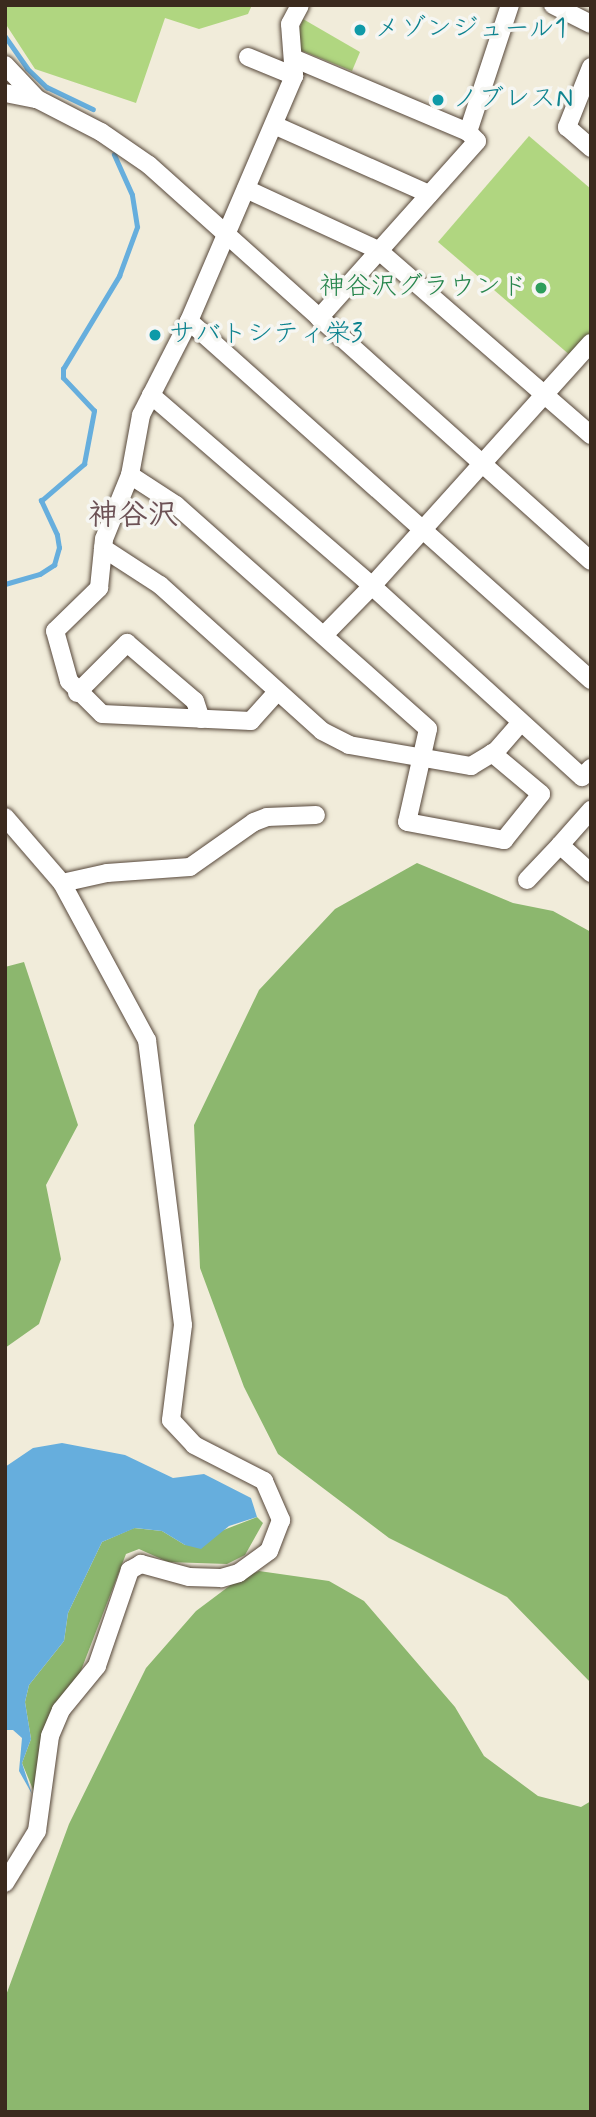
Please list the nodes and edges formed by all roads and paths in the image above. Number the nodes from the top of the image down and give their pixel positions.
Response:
1 (300, 5) edge
2 (510, 5) edge
3 (552, 5) edge
4 (591, 24) edge
5 (248, 57) dead end
6 (293, 58) junction
7 (5, 65) edge
8 (591, 67) edge
9 (294, 76) junction
10 (5, 93) edge
11 (37, 99) junction
12 (274, 125) junction
13 (468, 132) junction
14 (591, 148) edge
15 (246, 190) junction
16 (429, 194) junction
17 (227, 236) junction
18 (378, 250) junction
19 (319, 318) junction
20 (189, 321) junction
21 (591, 343) edge
22 (546, 392) junction
23 (151, 394) junction
24 (591, 435) edge
25 (482, 463) junction
26 (130, 475) junction
27 (423, 529) junction
28 (103, 548) junction
29 (591, 561) edge
30 (372, 586) junction
31 (324, 635) junction
32 (591, 680) edge
33 (277, 692) junction
34 (77, 693) junction
35 (201, 719) junction
36 (520, 723) junction
37 (492, 753) junction
38 (421, 759) junction
39 (588, 776) edge
40 (591, 810) edge
41 (316, 815) dead end
42 (5, 817) edge
43 (560, 845) junction
44 (591, 873) edge
45 (527, 880) dead end
46 (62, 883) junction
47 (5, 1883) edge

1 - 6 street
2 - 13 street
3 - 4 street
5 - 9 street
6 - 9 street
6 - 13 street
7 - 11 street
8 - 14 street
9 - 12 street
10 - 11 street
11 - 17 street
12 - 15 street
12 - 16 street
13 - 16 street
15 - 17 street
15 - 18 street
16 - 18 street
17 - 19 street
17 - 20 street
18 - 19 street
18 - 22 street
19 - 25 street
20 - 23 street
20 - 27 street
21 - 22 street
22 - 24 street
22 - 25 street
23 - 26 street
23 - 30 street
25 - 27 street
25 - 29 street
26 - 28 street
26 - 31 street
27 - 30 street
27 - 32 street
28 - 33 street
28 - 34 street
30 - 31 street
30 - 36 street
31 - 38 street
33 - 35 street
33 - 38 street
34 - 35 street
34 - 35 street
36 - 37 street
36 - 39 street
37 - 38 street
37 - 38 street
40 - 43 street
41 - 46 street
42 - 46 street
43 - 44 street
43 - 45 street
46 - 47 street

